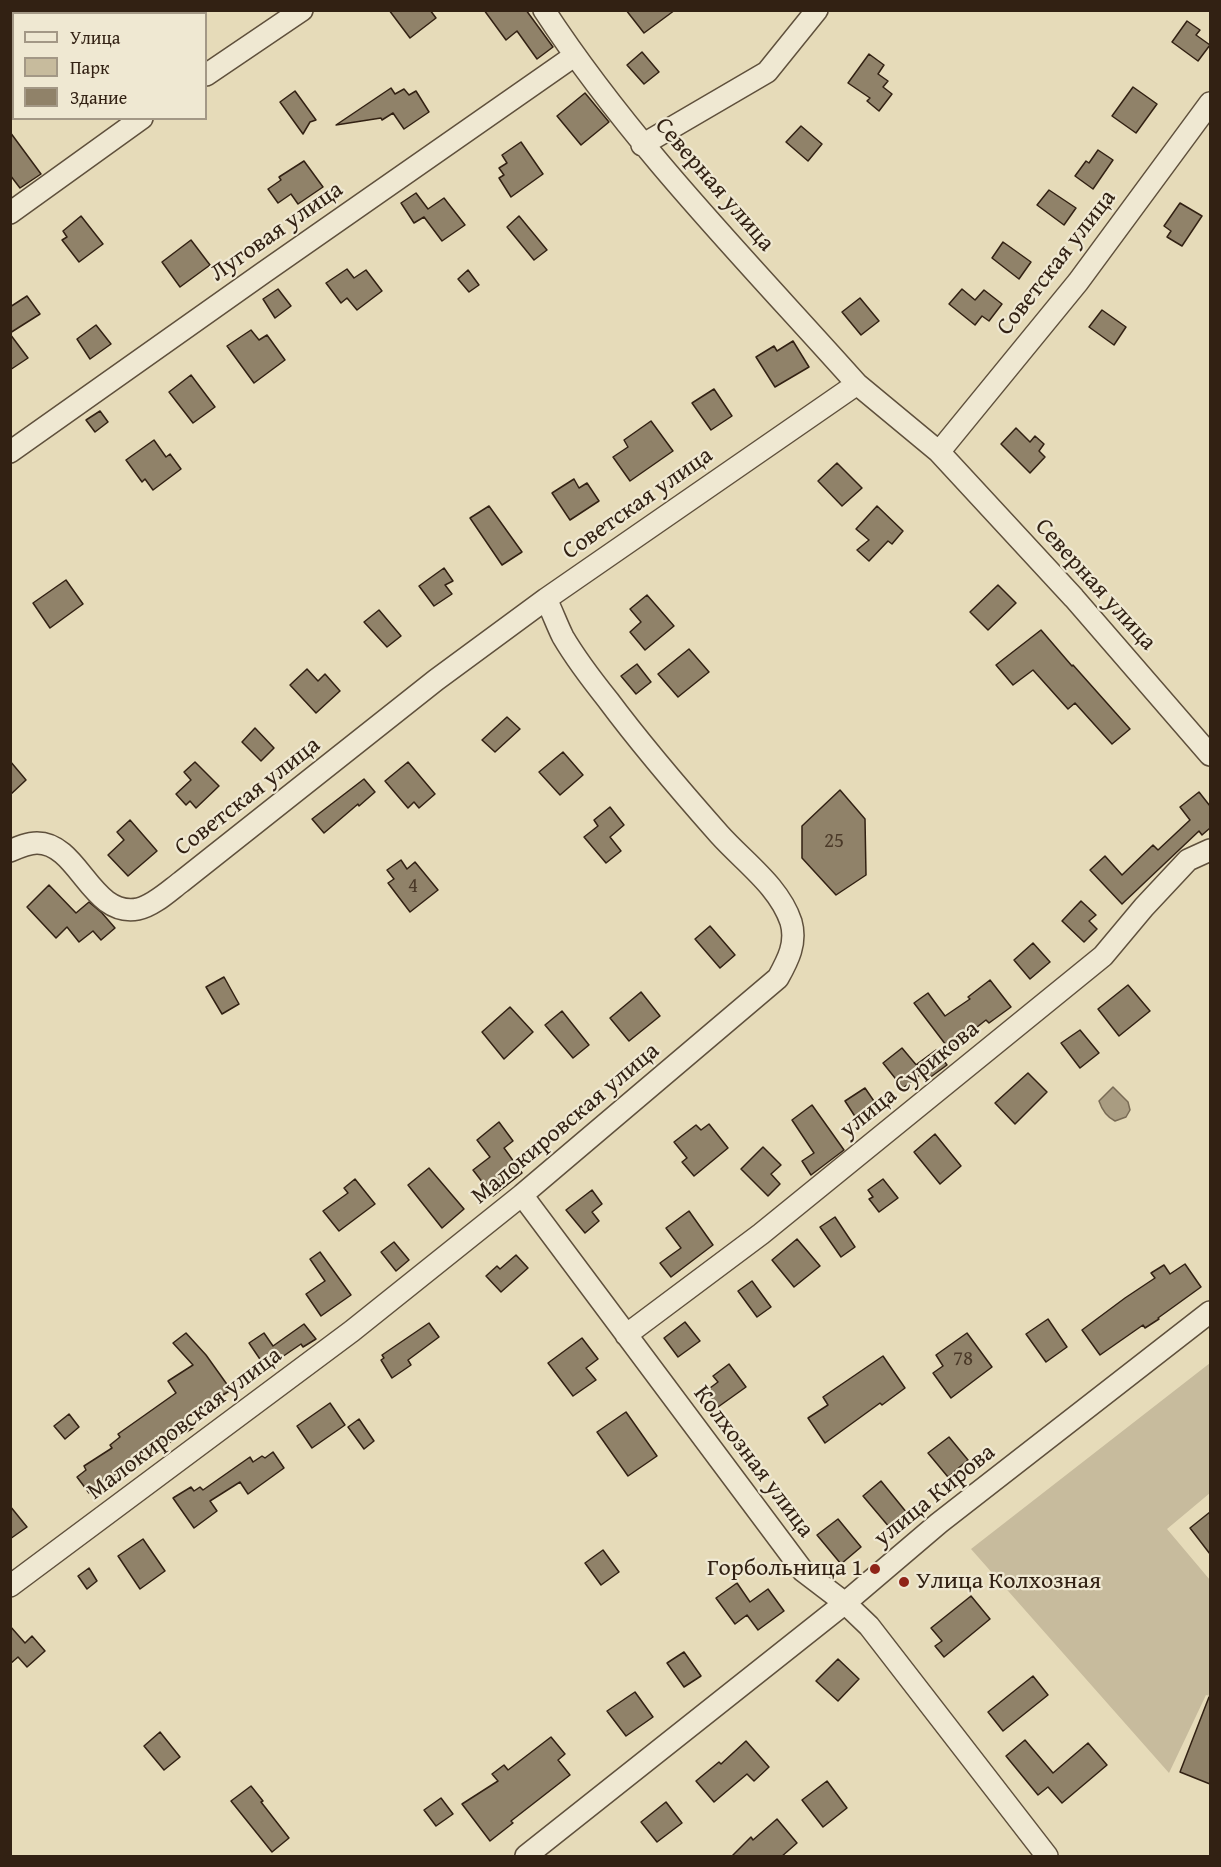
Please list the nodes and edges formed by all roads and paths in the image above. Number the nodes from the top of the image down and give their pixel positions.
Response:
1 (302, 10) edge
2 (544, 10) edge
3 (817, 10) edge
4 (574, 56) junction
5 (207, 74) edge
6 (1210, 103) edge
7 (139, 120) edge
8 (642, 145) junction
9 (10, 213) edge
10 (857, 384) junction
11 (10, 452) edge
12 (939, 452) junction
13 (546, 599) junction
14 (1210, 755) edge
15 (1210, 850) edge
16 (10, 851) edge
17 (522, 1195) junction
18 (1210, 1312) edge
19 (626, 1335) junction
20 (10, 1586) edge
21 (845, 1603) junction
22 (526, 1857) edge
23 (1047, 1857) edge

1 - 5 street
2 - 4 street, Северная улица
3 - 8 street
4 - 8 street, Северная улица
4 - 11 street, Луговая улица
6 - 12 street, Советская улица
7 - 9 street
8 - 10 street, Северная улица
10 - 12 street
10 - 13 street, Советская улица
12 - 14 street, Северная улица
13 - 16 street, Советская улица
13 - 17 street, Малокировская улица
15 - 19 street, улица Сурикова
17 - 19 street, Колхозная улица
17 - 20 street, Малокировская улица
18 - 21 street, улица Кирова
19 - 21 street, Колхозная улица
21 - 22 street, улица Кирова
21 - 23 street, Колхозная улица

